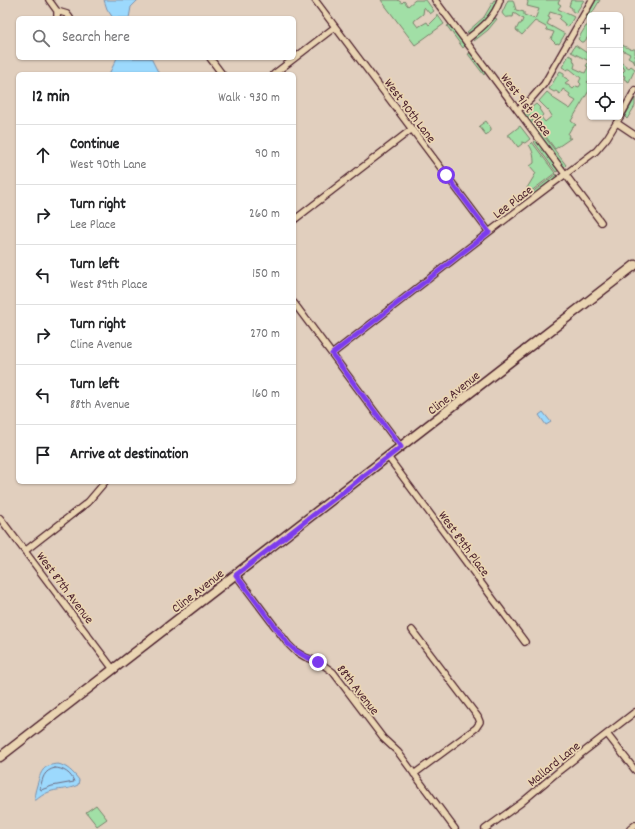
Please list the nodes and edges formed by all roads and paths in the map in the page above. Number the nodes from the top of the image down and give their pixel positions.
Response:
1 (49, 0) edge
2 (315, 0) edge
3 (435, 0) edge
4 (500, 0) edge
5 (592, 0) edge
6 (57, 11) junction
7 (57, 16) edge
8 (68, 16) edge
9 (335, 27) junction
10 (466, 40) junction
11 (296, 57) edge
12 (212, 60) edge
13 (292, 60) edge
14 (220, 72) edge
15 (277, 72) edge
16 (635, 90) edge
17 (518, 110) junction
18 (623, 112) edge
19 (618, 120) edge
20 (617, 123) junction
21 (412, 129) junction
22 (635, 135) edge
23 (565, 175) junction
24 (296, 218) edge
25 (601, 222) dead end
26 (489, 232) junction
27 (635, 265) edge
28 (296, 306) edge
29 (332, 354) junction
30 (401, 447) junction
31 (388, 457) junction
32 (103, 484) edge
33 (0, 518) edge
34 (25, 551) junction
35 (236, 575) junction
36 (412, 630) dead end
37 (525, 642) dead end
38 (113, 669) junction
39 (635, 712) edge
40 (607, 734) junction
41 (0, 757) edge
42 (635, 770) edge
43 (414, 774) junction
44 (635, 825) edge
45 (455, 829) edge
46 (485, 829) edge
47 (630, 829) edge

1 - 6 street
2 - 9 street, West 90th Lane
3 - 10 street, West 91st Place
4 - 10 street
5 - 17 street
6 - 7 street
6 - 8 street
9 - 11 street
9 - 21 street, West 90th Lane
10 - 17 street, West 91st Place
12 - 14 street
13 - 15 street
16 - 18 street, Lee Place
17 - 23 street, West 91st Place
19 - 20 street, Lee Place
20 - 22 street
20 - 23 street, Lee Place
21 - 24 street
21 - 26 street, West 90th Lane
23 - 25 street, West 91st Place
23 - 26 street, Lee Place
26 - 29 street, Lee Place
27 - 30 street, Cline Avenue
28 - 29 street
29 - 30 street
30 - 31 street, Cline Avenue
31 - 35 street, Cline Avenue
31 - 37 street, West 89th Place
32 - 34 street
33 - 34 street, West 87th Avenue
34 - 38 street, West 87th Avenue
35 - 38 street, Cline Avenue
35 - 43 street, 88th Avenue
36 - 43 street
38 - 41 street, Cline Avenue
39 - 40 street, Mallard Lane
40 - 42 street
40 - 46 street, Mallard Lane
43 - 45 street, 88th Avenue
44 - 47 street

